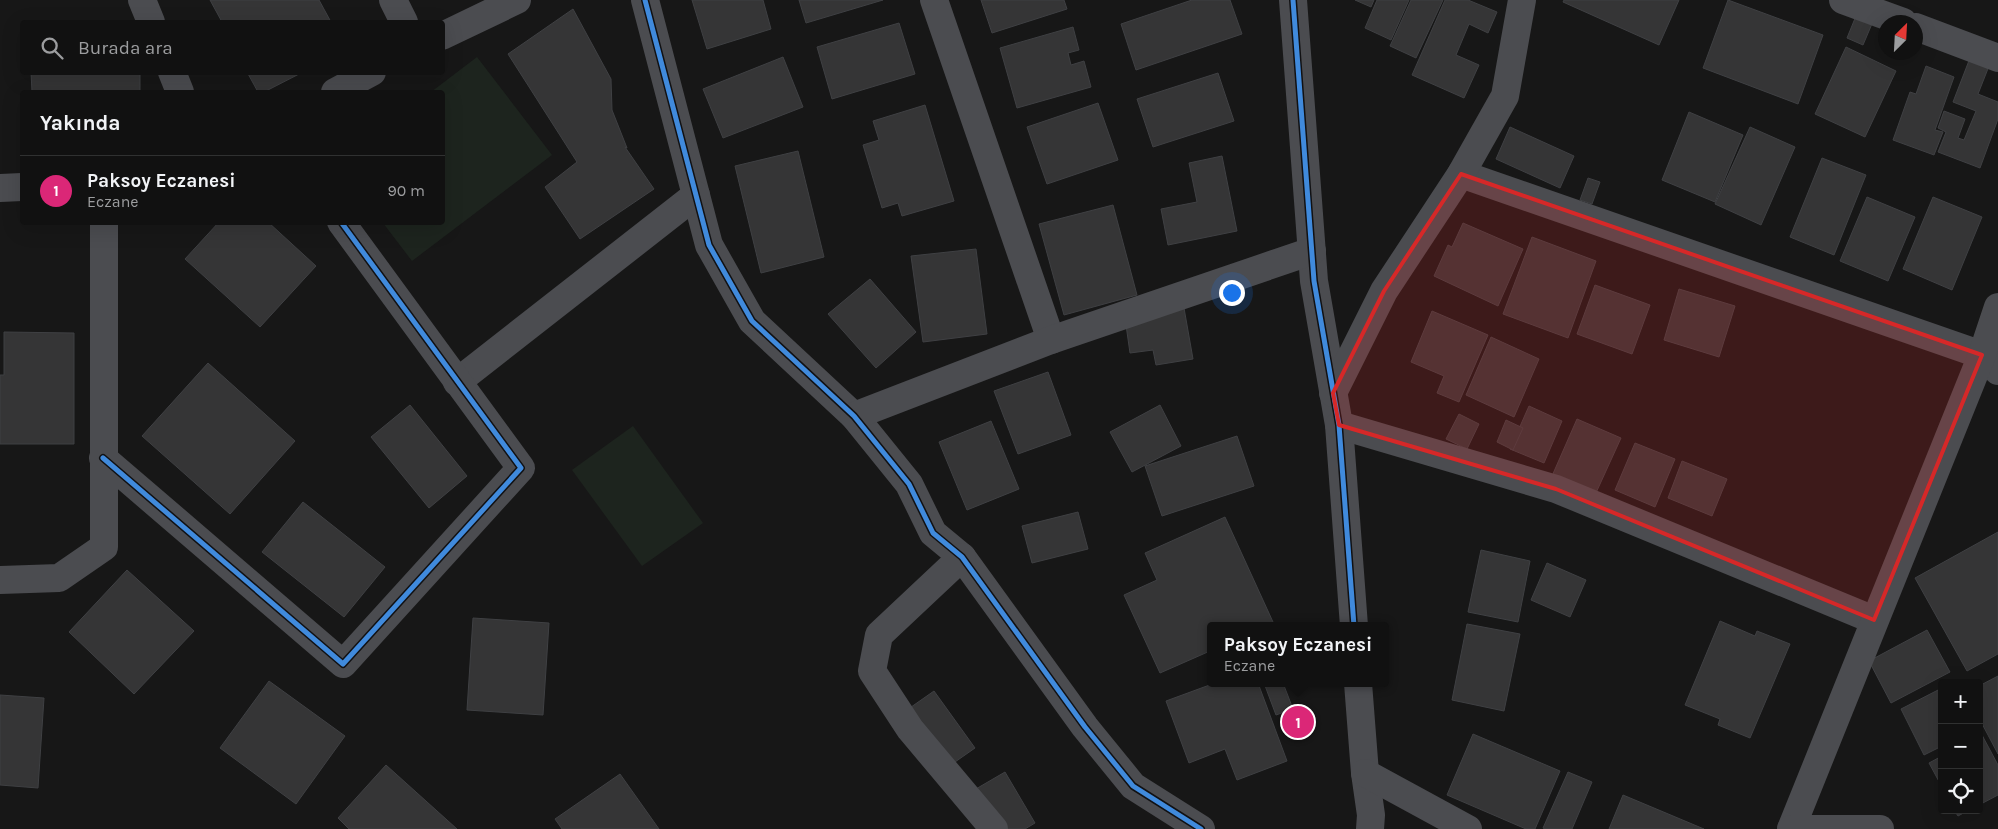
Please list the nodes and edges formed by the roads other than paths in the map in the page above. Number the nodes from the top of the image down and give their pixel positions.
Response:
1 (142, 0) edge
2 (393, 0) edge
3 (517, 0) edge
4 (645, 0) edge
5 (934, 0) edge
6 (1293, 0) edge
7 (1522, 0) edge
8 (1843, 0) edge
9 (1884, 15) edge
10 (150, 20) edge
11 (403, 20) edge
12 (1923, 30) edge
13 (445, 35) edge
14 (1998, 58) edge
15 (173, 75) edge
16 (366, 75) edge
17 (179, 90) edge
18 (339, 90) edge
19 (1461, 174) junction
20 (20, 187) edge
21 (0, 188) edge
22 (696, 195) junction
23 (104, 225) edge
24 (343, 225) edge
25 (1312, 251) junction
26 (1998, 307) edge
27 (1051, 340) junction
28 (1990, 363) edge
29 (457, 382) junction
30 (1333, 393) junction
31 (854, 416) junction
32 (1339, 425) junction
33 (103, 458) junction
34 (962, 557) junction
35 (0, 580) edge
36 (1874, 620) junction
37 (1354, 622) edge
38 (1358, 687) edge
39 (1365, 773) junction
40 (994, 829) edge
41 (1202, 829) edge
42 (1370, 829) edge
43 (1468, 829) edge
44 (1791, 829) edge
45 (1876, 829) edge
46 (1880, 829) edge

1 - 10 street
2 - 11 street
3 - 13 street
4 - 22 street
5 - 27 street
6 - 25 street
7 - 19 street
8 - 9 street
12 - 14 street
15 - 17 street
16 - 18 street
19 - 28 street
19 - 30 street
20 - 21 street
22 - 29 street
22 - 31 street
23 - 33 street
24 - 29 street
25 - 27 street
25 - 30 street
26 - 28 street
27 - 31 street
28 - 36 street
29 - 33 street
30 - 32 street
31 - 34 street
32 - 36 street
32 - 37 street
33 - 35 street
34 - 40 street
34 - 41 street
36 - 44 street
38 - 39 street
39 - 42 street
39 - 43 street
44 - 45 street
45 - 46 street

